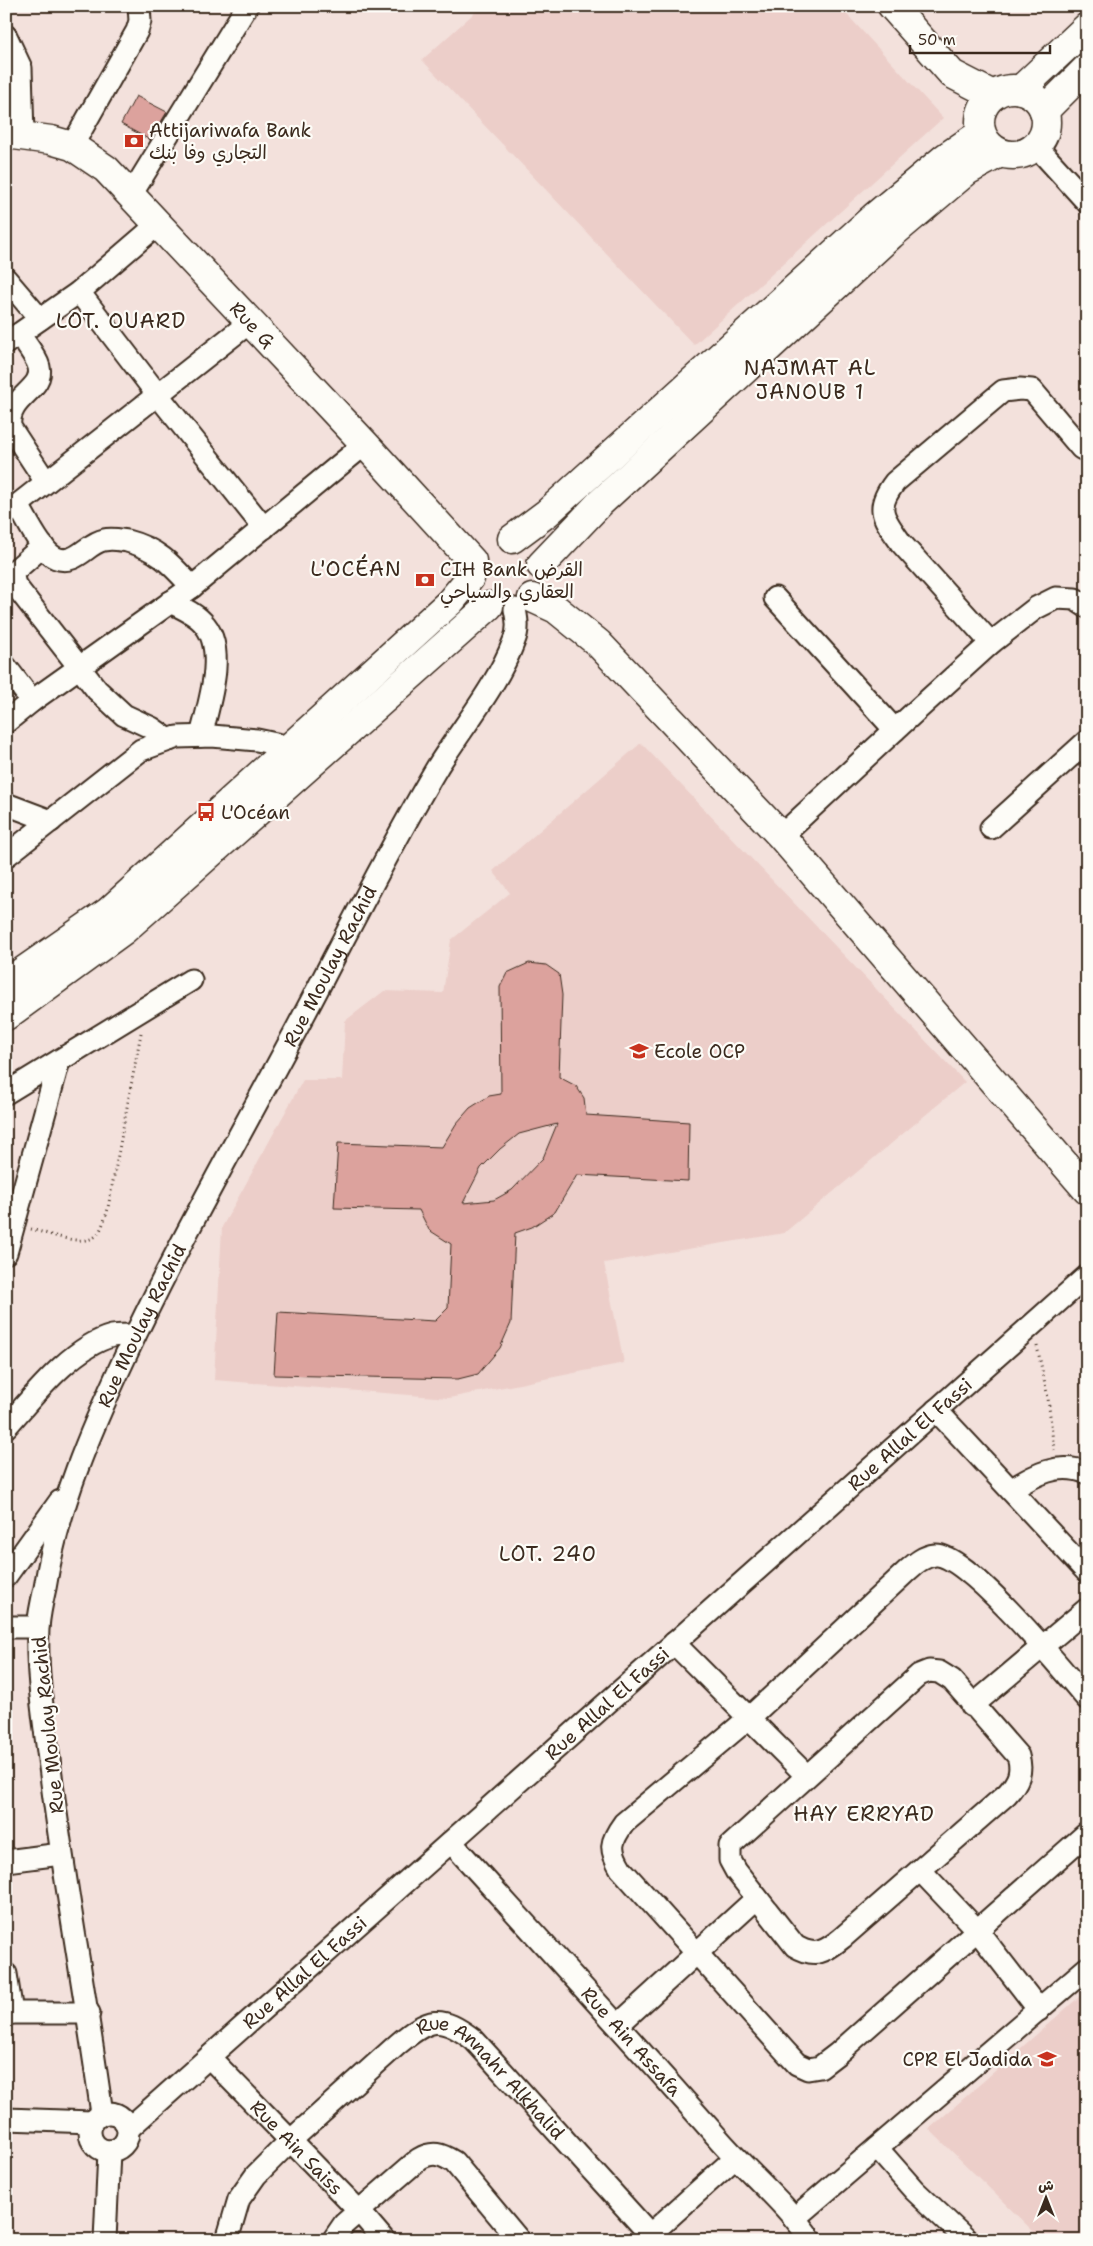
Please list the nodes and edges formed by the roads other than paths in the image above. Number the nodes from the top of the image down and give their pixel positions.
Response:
1 (139, 6) edge
2 (247, 6) edge
3 (892, 6) edge
4 (1087, 27) edge
5 (6, 36) edge
6 (1087, 68) edge
7 (1020, 90) junction
8 (993, 95) junction
9 (1044, 111) junction
10 (981, 133) junction
11 (15, 135) edge
12 (72, 146) junction
13 (1036, 146) junction
14 (1000, 153) junction
15 (131, 195) junction
16 (1087, 202) edge
17 (157, 225) junction
18 (6, 279) edge
19 (79, 292) junction
20 (40, 319) junction
21 (250, 322) junction
22 (12, 338) edge
23 (156, 394) junction
24 (365, 444) junction
25 (1087, 452) edge
26 (46, 482) junction
27 (12, 509) edge
28 (264, 528) junction
29 (512, 539) junction
30 (43, 546) junction
31 (541, 565) junction
32 (471, 570) junction
33 (192, 587) junction
34 (775, 598) dead end
35 (170, 602) junction
36 (512, 604) junction
37 (1087, 607) edge
38 (991, 643) junction
39 (6, 667) edge
40 (81, 667) junction
41 (32, 701) junction
42 (6, 722) edge
43 (895, 730) junction
44 (201, 736) junction
45 (169, 740) junction
46 (1087, 741) edge
47 (290, 747) junction
48 (6, 804) edge
49 (51, 821) junction
50 (991, 828) dead end
51 (781, 836) junction
52 (6, 856) edge
53 (191, 980) dead end
54 (6, 984) edge
55 (6, 1016) edge
56 (59, 1061) junction
57 (6, 1093) edge
58 (1087, 1190) edge
59 (6, 1253) edge
60 (1087, 1276) edge
61 (135, 1335) junction
62 (936, 1410) junction
63 (6, 1427) edge
64 (1087, 1473) edge
65 (1011, 1490) junction
66 (68, 1491) junction
67 (1087, 1572) edge
68 (6, 1576) edge
69 (1087, 1609) edge
70 (6, 1627) edge
71 (38, 1627) junction
72 (674, 1643) junction
73 (1043, 1646) junction
74 (1087, 1699) edge
75 (972, 1706) junction
76 (749, 1718) junction
77 (806, 1775) junction
78 (1087, 1833) edge
79 (451, 1842) junction
80 (61, 1854) junction
81 (6, 1861) edge
82 (920, 1870) junction
83 (756, 1898) junction
84 (977, 1930) junction
85 (698, 1953) junction
86 (1087, 1968) edge
87 (6, 1974) edge
88 (1039, 2010) junction
89 (9, 2013) edge
90 (88, 2014) junction
91 (618, 2025) junction
92 (209, 2057) junction
93 (97, 2118) junction
94 (6, 2119) edge
95 (128, 2129) junction
96 (290, 2141) junction
97 (877, 2148) junction
98 (109, 2151) junction
99 (735, 2158) junction
100 (360, 2212) junction
101 (796, 2218) junction
102 (650, 2238) edge
103 (105, 2240) edge
104 (227, 2240) edge
105 (333, 2240) edge
106 (384, 2240) edge
107 (519, 2240) edge
108 (811, 2240) edge
109 (966, 2240) edge

1 - 12 street
2 - 15 street
3 - 8 main road
4 - 7 main road
5 - 11 street
6 - 9 main road
7 - 8 main road
7 - 9 main road
8 - 10 main road
9 - 13 main road
10 - 14 main road
10 - 29 main road
11 - 12 main road, Rue G
12 - 15 main road, Rue G
13 - 14 main road
13 - 16 street
14 - 31 main road
15 - 17 main road, Rue G
17 - 19 street
17 - 21 main road, Rue G
18 - 20 street
19 - 20 street
19 - 23 street
20 - 22 street
21 - 23 street
21 - 24 main road, Rue G
22 - 26 street
23 - 26 street
23 - 28 street
24 - 28 street
24 - 32 main road, Rue G
25 - 38 street
26 - 27 street
27 - 30 street
28 - 33 street
29 - 31 main road
29 - 32 main road
30 - 33 street
30 - 40 street
31 - 36 main road
32 - 36 main road
32 - 47 main road
33 - 35 street
34 - 43 street
35 - 40 street
35 - 44 street
36 - 51 main road
36 - 55 main road
36 - 61 street, Rue Moulay Rachid
37 - 38 street
38 - 43 street
39 - 41 street
40 - 41 street
40 - 45 street
41 - 42 street
43 - 51 street
44 - 45 street
44 - 47 street
45 - 49 street
46 - 50 street
47 - 54 main road
48 - 49 street
49 - 52 street
51 - 58 main road
53 - 56 street
56 - 57 street
56 - 59 street
60 - 62 street, Rue Allal El Fassi
61 - 63 street
61 - 66 street, Rue Moulay Rachid
62 - 65 street
62 - 72 street, Rue Allal El Fassi
64 - 65 street
65 - 67 street
66 - 68 street
66 - 71 street, Rue Moulay Rachid
69 - 73 street
70 - 71 street
71 - 80 street, Rue Moulay Rachid
72 - 76 street
72 - 79 street, Rue Allal El Fassi
73 - 74 street
73 - 75 street
73 - 76 street
75 - 77 street
75 - 82 street
76 - 77 street
76 - 85 street
77 - 83 street
78 - 84 street
79 - 91 street, Rue Ain Assafa
79 - 92 street, Rue Allal El Fassi
80 - 81 street
80 - 90 street, Rue Moulay Rachid
82 - 83 street
82 - 84 street
83 - 85 street
84 - 85 street
84 - 88 street
85 - 91 street
86 - 88 street
87 - 89 street
88 - 97 street
89 - 90 street
90 - 93 street, Rue Moulay Rachid
91 - 99 street, Rue Ain Assafa
92 - 95 street, Rue Allal El Fassi
92 - 96 street, Rue Ain Saiss
93 - 94 street
93 - 95 street
93 - 98 street
95 - 98 street
96 - 100 street, Rue Ain Saiss
96 - 102 street, Rue Annahr Alkhalid
96 - 104 street, Rue Annahr Alkhalid
97 - 101 street
97 - 109 street
98 - 103 street
99 - 101 street, Rue Ain Assafa
99 - 102 street
100 - 105 street
100 - 106 street, Rue Ain Saiss
100 - 107 street
101 - 108 street, Rue Ain Assafa

